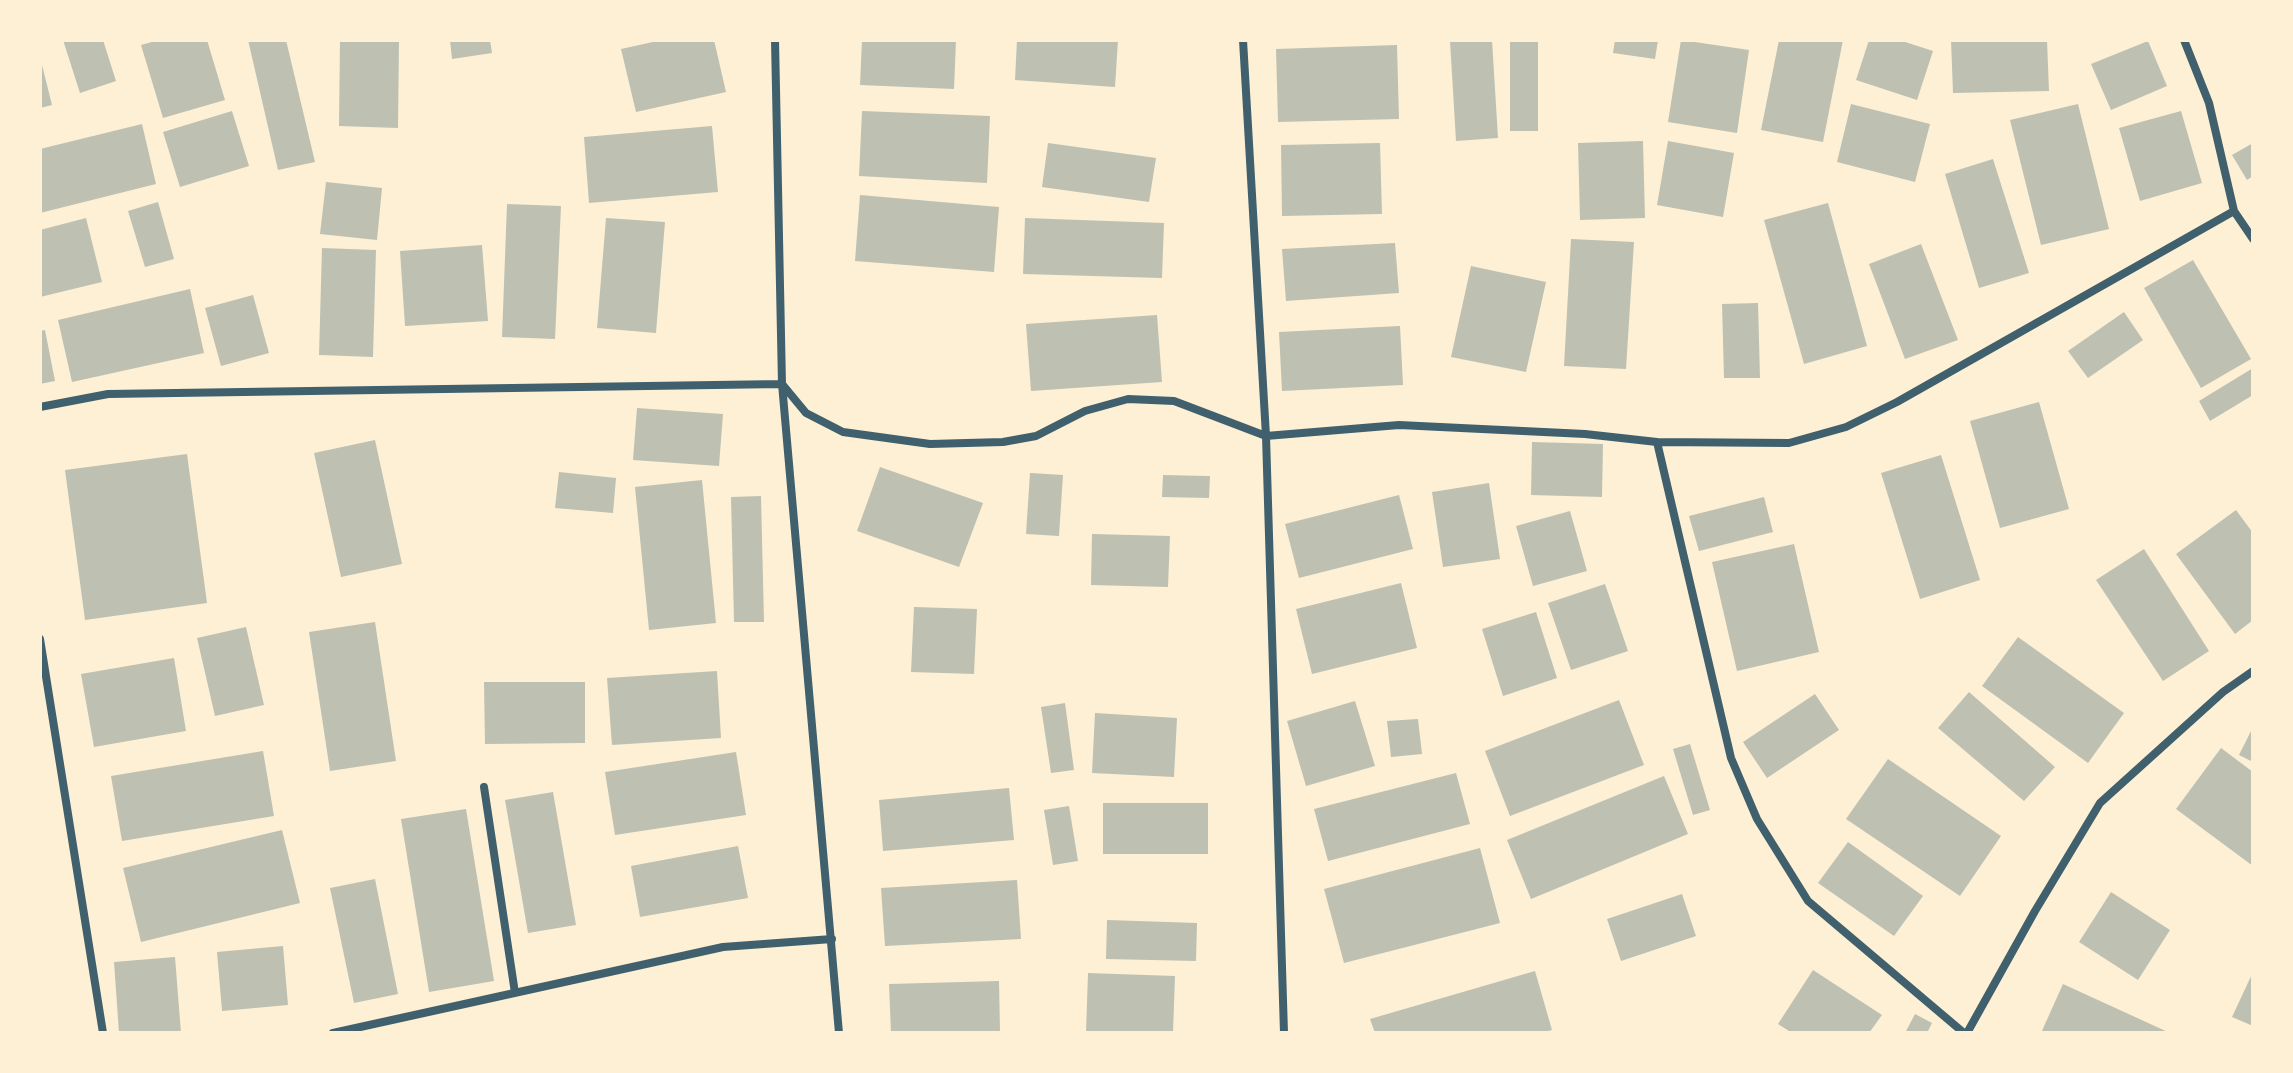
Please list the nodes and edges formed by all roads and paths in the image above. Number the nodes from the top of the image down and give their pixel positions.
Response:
1 (775, 40) edge
2 (1243, 40) edge
3 (2184, 40) edge
4 (2234, 211) junction
5 (2253, 239) edge
6 (782, 384) junction
7 (40, 407) edge
8 (1266, 436) junction
9 (1657, 442) junction
10 (40, 639) edge
11 (43, 668) edge
12 (2253, 671) edge
13 (484, 787) dead end
14 (832, 939) junction
15 (515, 993) junction
16 (103, 1033) edge
17 (333, 1033) edge
18 (839, 1033) edge
19 (1284, 1033) edge
20 (1966, 1033) edge

1 - 6 street
2 - 8 street
3 - 4 street
4 - 5 street
4 - 9 street
6 - 7 street
6 - 8 street
6 - 14 street
8 - 9 street
8 - 19 street
9 - 20 street
10 - 11 street
11 - 16 street
12 - 20 street
13 - 15 street
14 - 15 street
14 - 18 street
15 - 17 street

